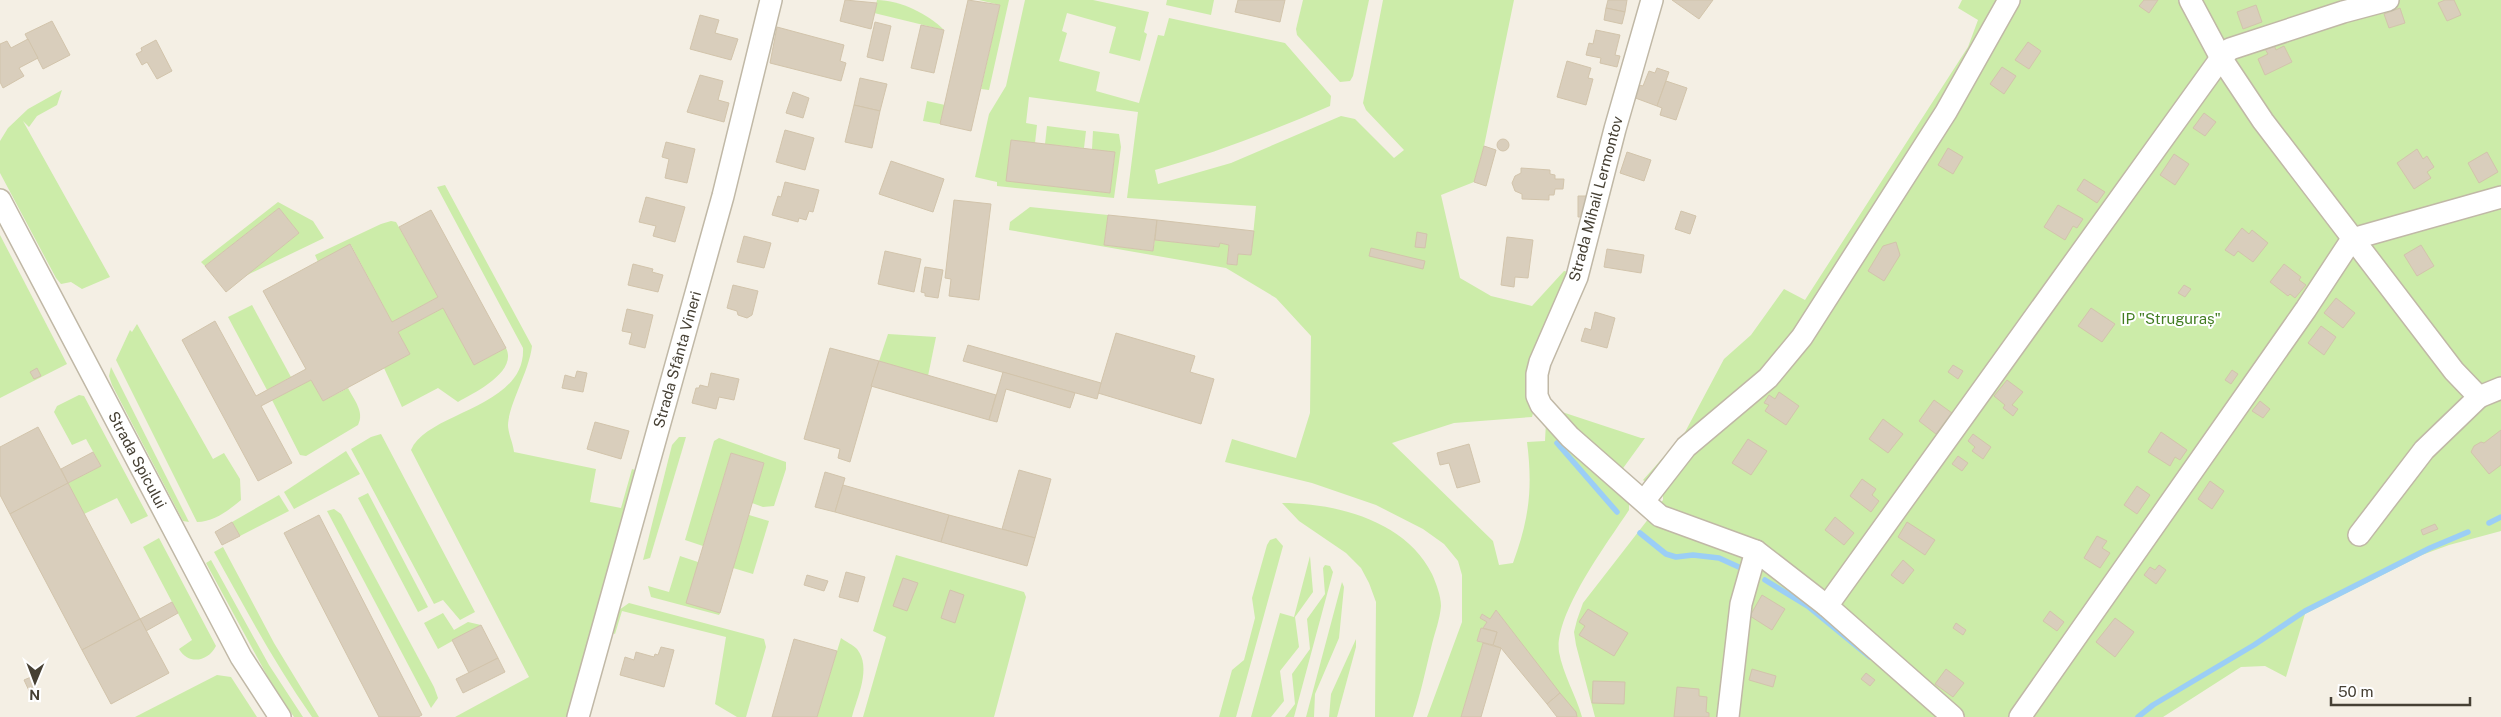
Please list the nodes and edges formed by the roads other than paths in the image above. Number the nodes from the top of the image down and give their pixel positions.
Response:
1 (771, 0) edge
2 (1652, 0) edge
3 (2009, 0) edge
4 (2190, 0) edge
5 (2388, 0) edge
6 (2222, 58) junction
7 (2501, 197) edge
8 (0, 200) edge
9 (2352, 239) junction
10 (2501, 388) edge
11 (2479, 397) junction
12 (1644, 500) junction
13 (2359, 535) dead end
14 (1756, 551) junction
15 (1827, 606) junction
16 (280, 717) edge
17 (578, 717) edge
18 (1728, 717) edge
19 (1953, 717) edge
20 (2020, 717) edge

1 - 17 street, Strada Sfânta Vineri
2 - 12 street, Strada Mihail Lermontov
3 - 12 street
4 - 6 street
5 - 6 street
6 - 9 street
6 - 15 street
7 - 9 street
8 - 16 street, Strada Spicului
9 - 11 street
9 - 20 street
10 - 11 street
11 - 13 street
12 - 14 street, Strada Mihail Lermontov
14 - 15 street, Strada Mihail Lermontov
14 - 18 street
15 - 19 street, Strada Mihail Lermontov

